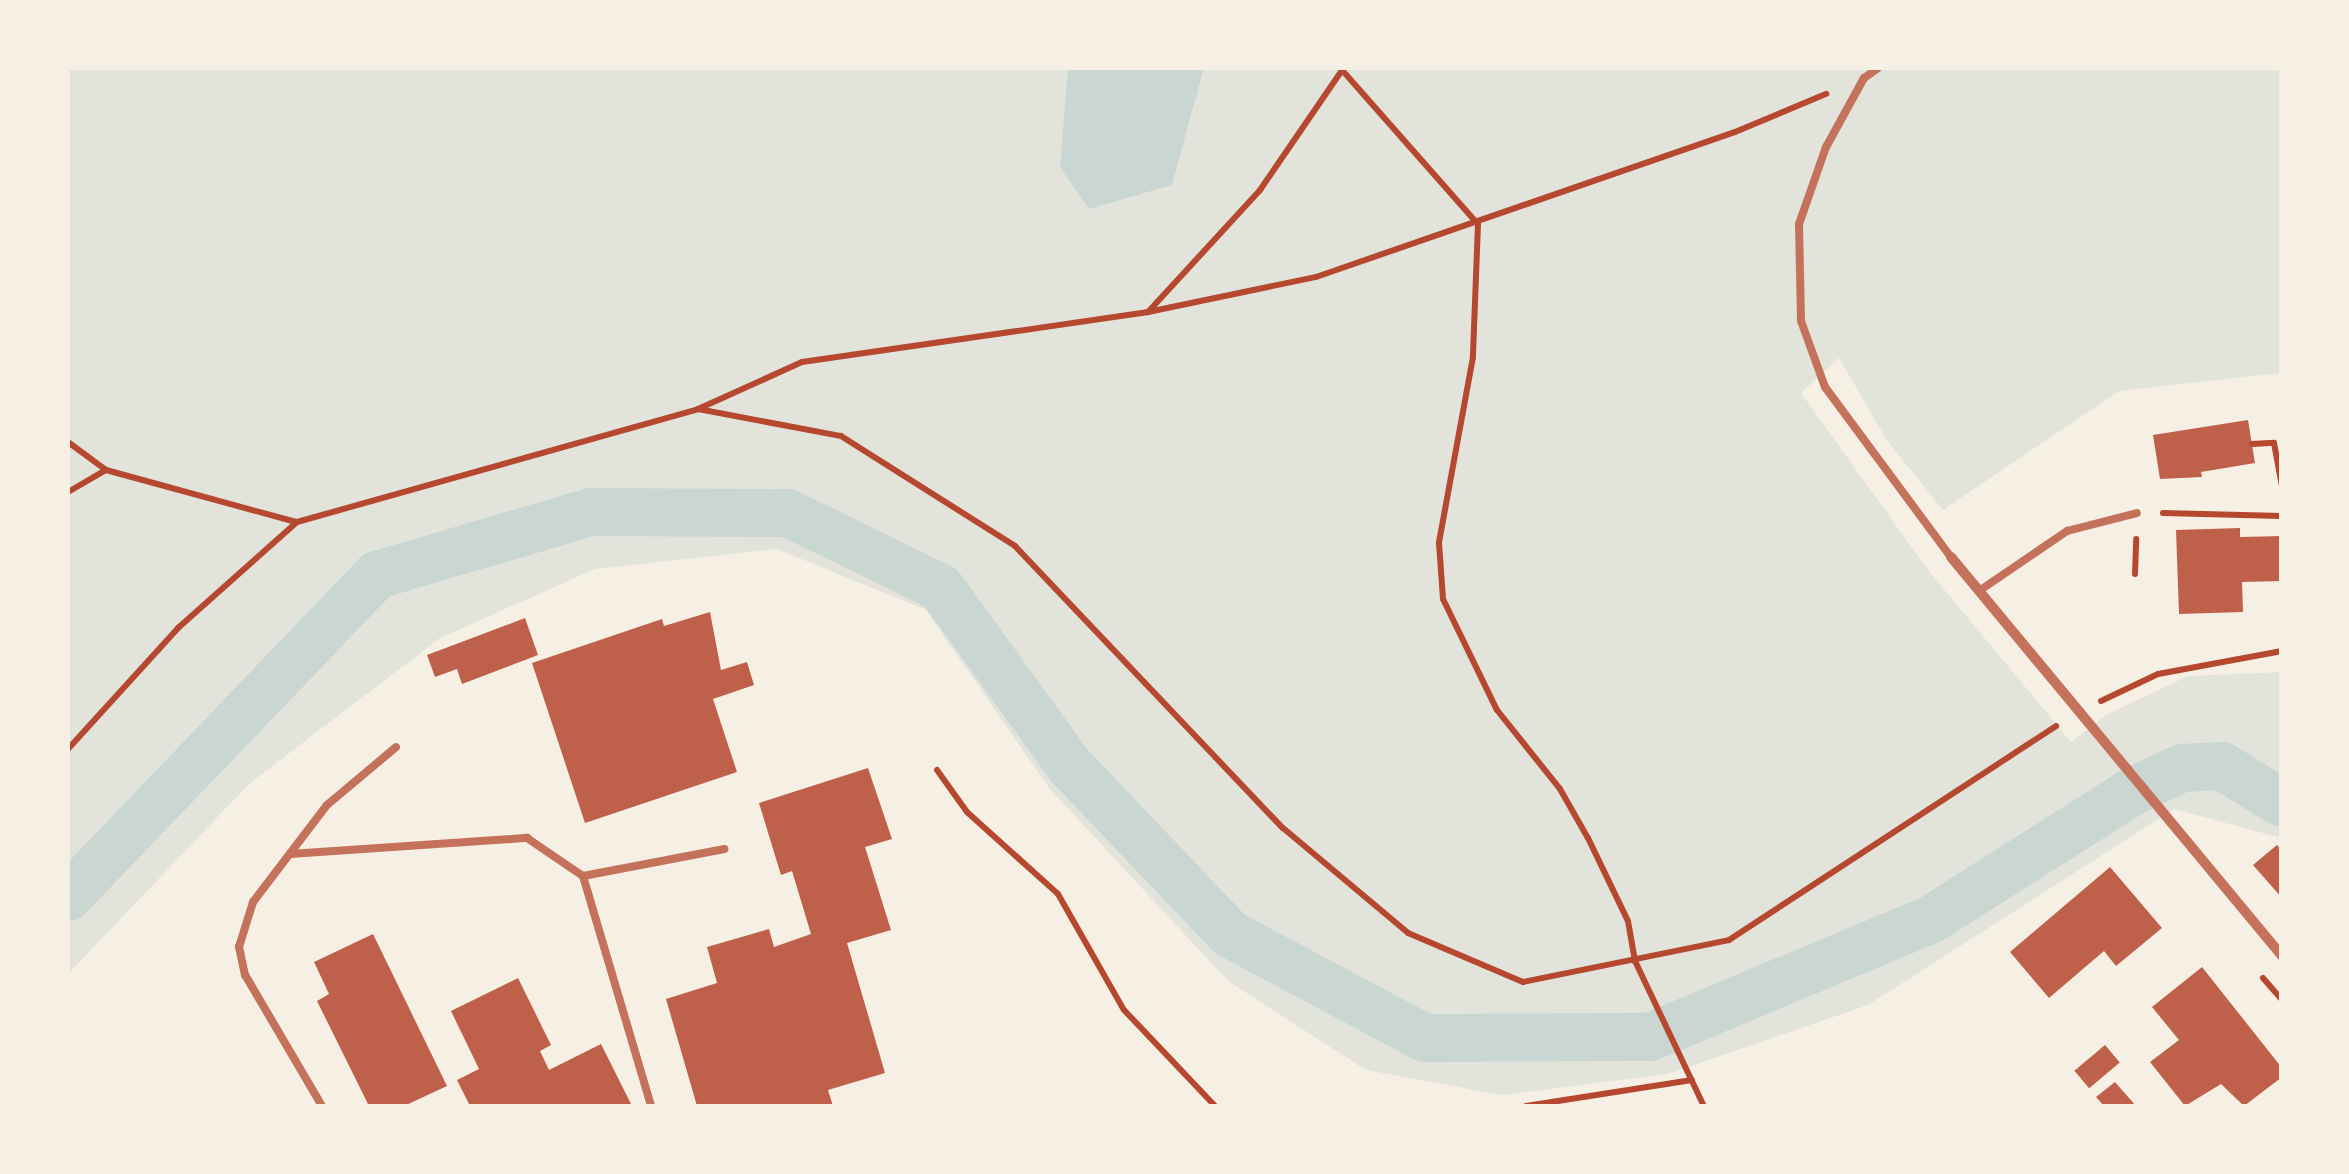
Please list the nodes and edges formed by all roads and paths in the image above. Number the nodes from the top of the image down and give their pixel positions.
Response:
1 (1878, 68) edge
2 (1343, 69) edge
3 (1864, 78) junction
4 (1478, 224) junction
5 (1148, 312) junction
6 (698, 410) junction
7 (68, 442) edge
8 (2252, 444) dead end
9 (106, 470) junction
10 (2282, 486) edge
11 (68, 492) edge
12 (2137, 512) joint
13 (2282, 516) edge
14 (297, 522) junction
15 (1951, 557) joint
16 (1979, 591) junction
17 (2282, 651) edge
18 (2080, 711) junction
19 (396, 747) dead end
20 (68, 749) edge
21 (937, 770) dead end
22 (724, 850) dead end
23 (290, 854) junction
24 (584, 876) junction
25 (2282, 956) edge
26 (1634, 961) junction
27 (1692, 1080) junction
28 (322, 1106) edge
29 (651, 1106) edge
30 (1215, 1106) edge
31 (1526, 1106) edge
32 (1704, 1106) edge

1 - 3 lane
2 - 4 path
2 - 5 path
3 - 4 path
3 - 15 lane
4 - 5 path
4 - 26 path
5 - 6 path
6 - 14 path
6 - 26 path
7 - 9 path
8 - 10 path
9 - 11 path
9 - 14 path
12 - 13 path
12 - 16 lane
14 - 20 path
15 - 16 street
16 - 18 street
17 - 18 path
18 - 25 street
18 - 26 path
19 - 23 lane
21 - 30 path
22 - 24 lane
23 - 24 lane
23 - 28 lane
24 - 29 lane
26 - 27 path
27 - 31 path
27 - 32 path

